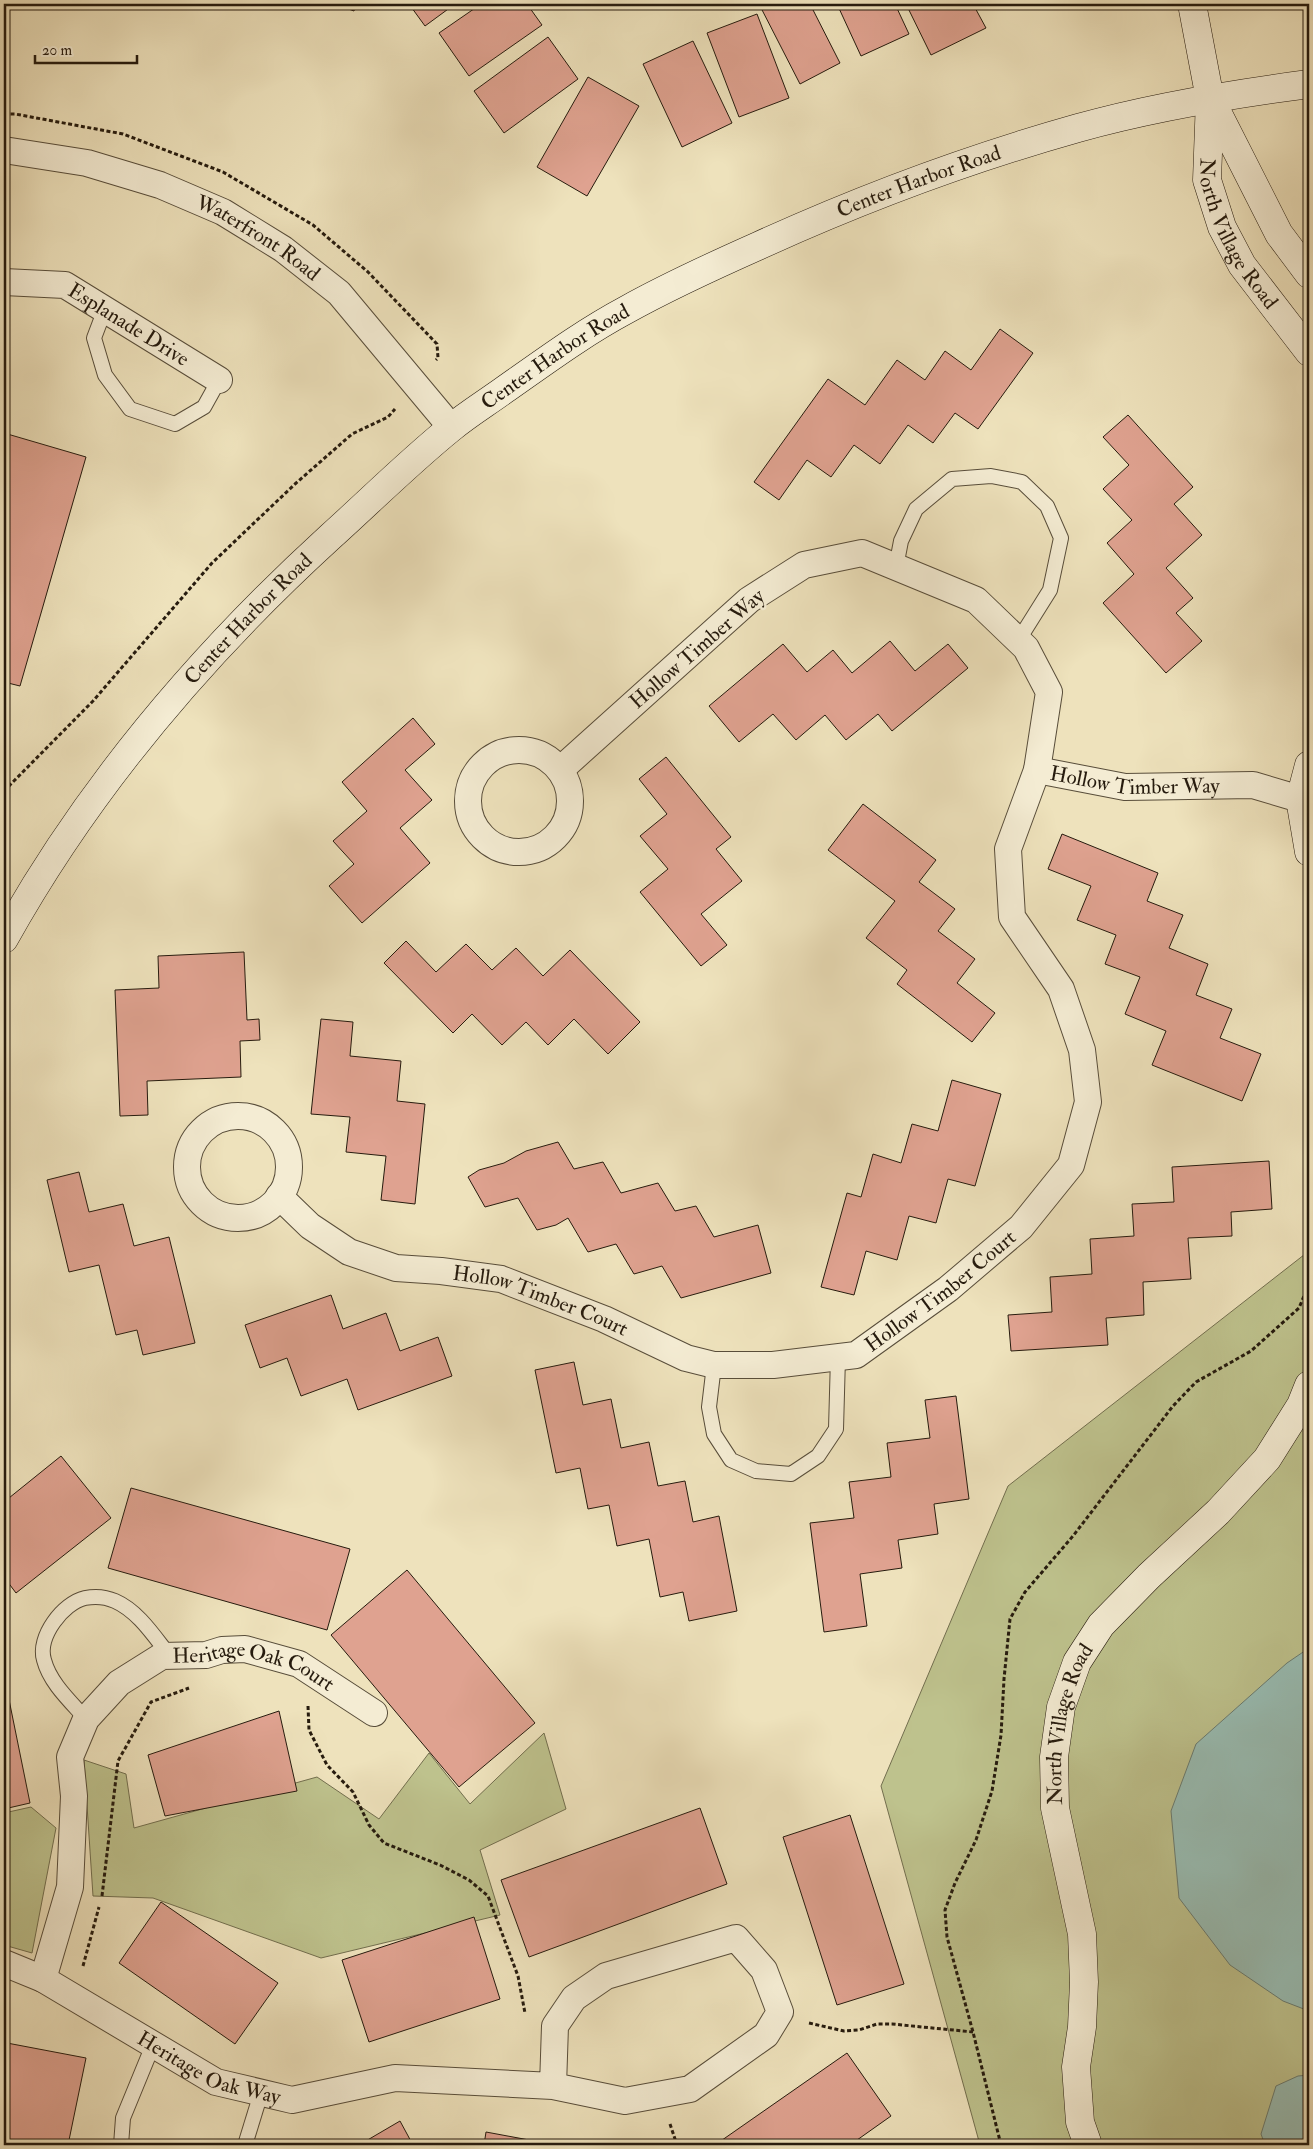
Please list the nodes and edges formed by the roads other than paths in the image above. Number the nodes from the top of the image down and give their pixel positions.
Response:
1 (1192, 4) edge
2 (1309, 84) edge
3 (1210, 99) junction
4 (4, 150) edge
5 (1309, 274) edge
6 (4, 282) edge
7 (105, 310) junction
8 (1309, 352) edge
9 (219, 380) joint
10 (451, 427) junction
11 (896, 567) junction
12 (1018, 642) junction
13 (1309, 764) edge
14 (560, 770) dead end
15 (1037, 770) junction
16 (1300, 799) junction
17 (1309, 852) edge
18 (4, 939) edge
19 (279, 1196) dead end
20 (838, 1357) junction
21 (714, 1364) junction
22 (1309, 1385) edge
23 (169, 1655) junction
24 (374, 1713) dead end
25 (86, 1719) junction
26 (4, 1963) edge
27 (43, 1979) junction
28 (153, 2045) junction
29 (553, 2086) junction
30 (261, 2093) junction
31 (121, 2145) edge
32 (245, 2145) edge
33 (1088, 2145) edge

1 - 3 street, North Village Road
2 - 3 street, Center Harbor Road
3 - 5 street, North Village Road
3 - 8 street, North Village Road
3 - 10 street, Center Harbor Road
4 - 10 street, Waterfront Road
6 - 7 street, Esplanade Drive
7 - 9 street, Esplanade Drive
7 - 9 lane
10 - 18 street, Center Harbor Road
11 - 12 street, Hollow Timber Way
11 - 12 lane
11 - 14 street, Hollow Timber Way
12 - 15 street, Hollow Timber Way
13 - 16 street
15 - 16 street, Hollow Timber Way
15 - 20 street, Hollow Timber Court
16 - 17 street
19 - 21 street, Hollow Timber Court
20 - 21 street, Hollow Timber Court
20 - 21 lane
22 - 33 street, North Village Road
23 - 24 street, Heritage Oak Court
23 - 25 street, Heritage Oak Court
23 - 25 lane
25 - 27 street, Heritage Oak Court
26 - 27 street, Heritage Oak Way
27 - 28 street, Heritage Oak Way
28 - 30 street, Heritage Oak Way
28 - 31 lane
29 - 29 street, Heritage Oak Way
29 - 30 street, Heritage Oak Way
30 - 32 lane

